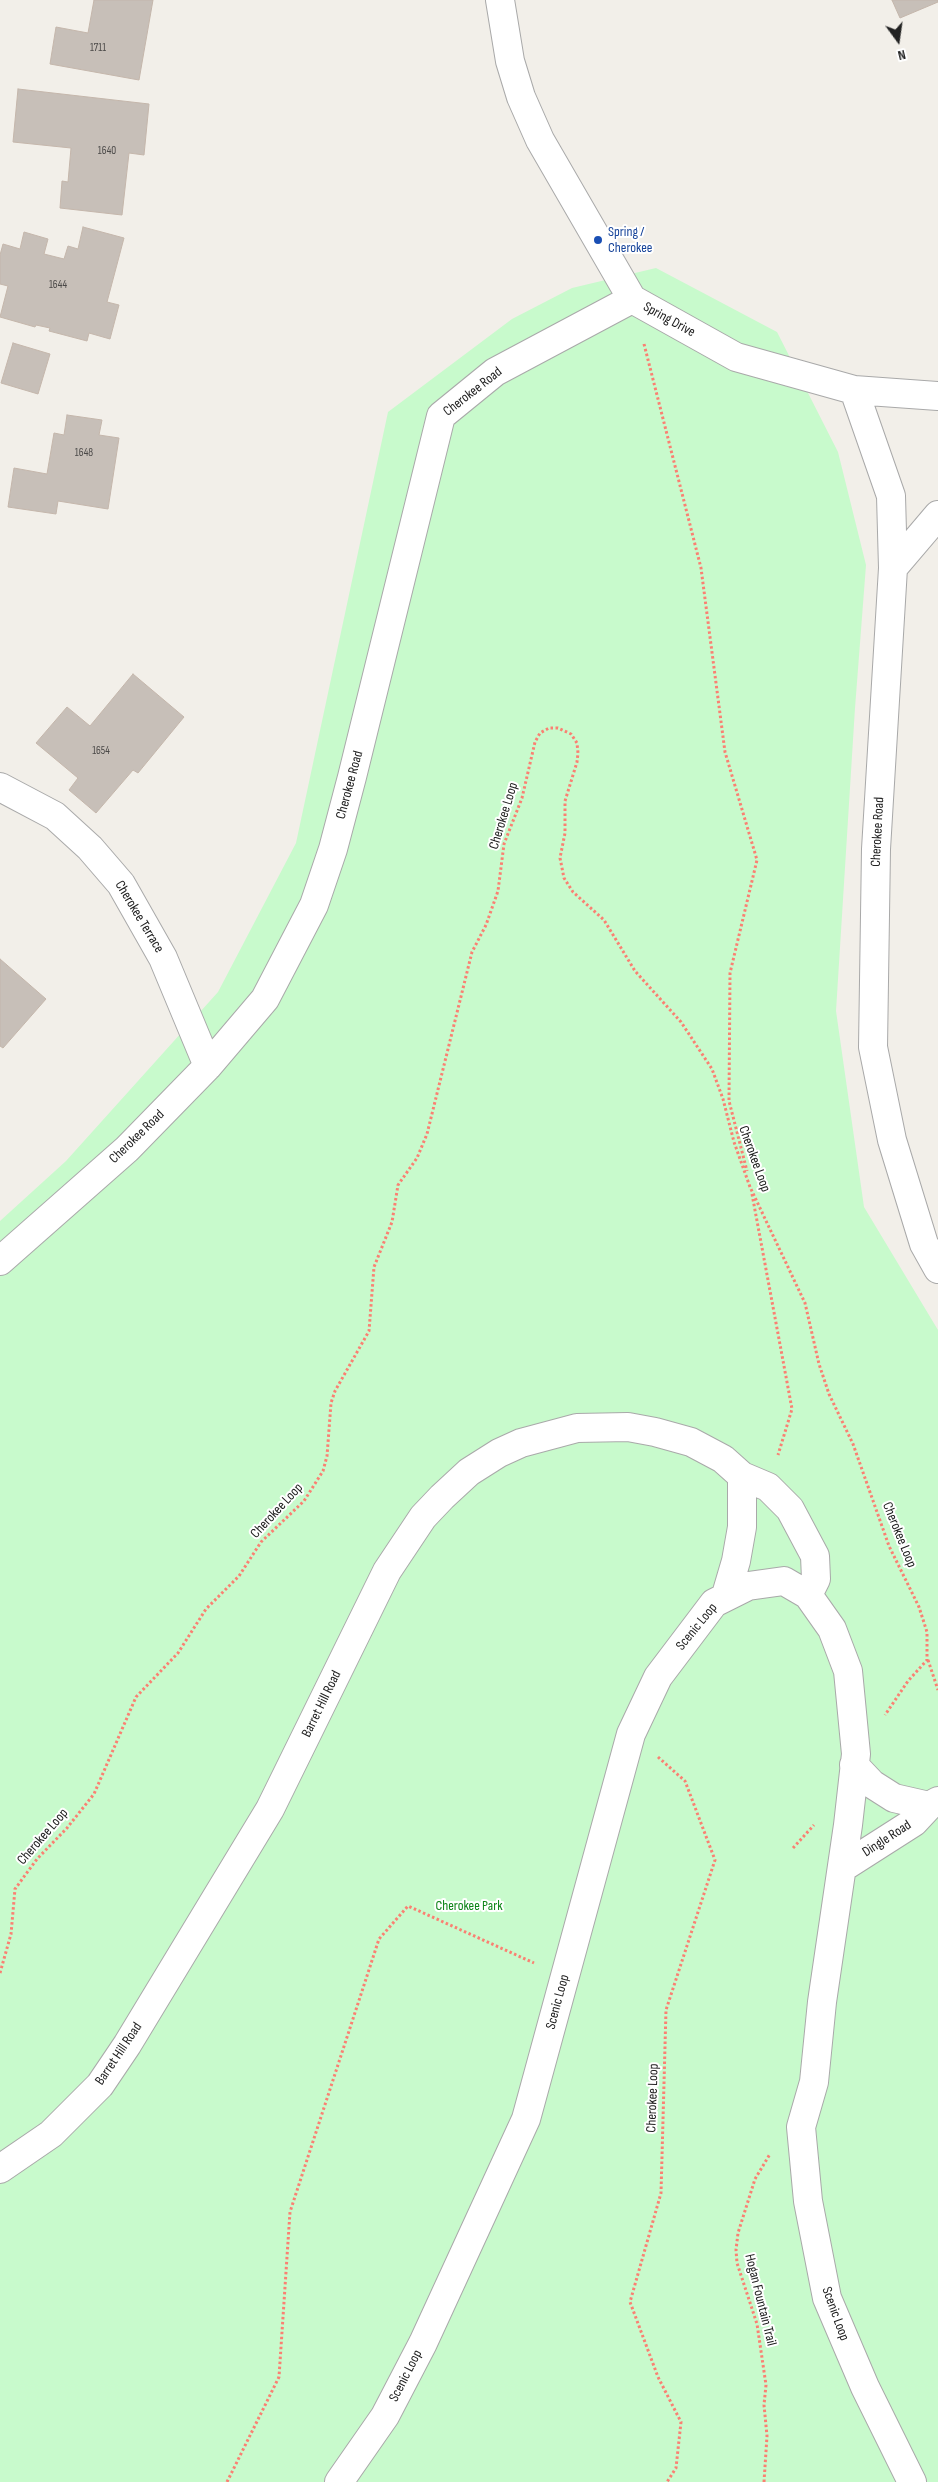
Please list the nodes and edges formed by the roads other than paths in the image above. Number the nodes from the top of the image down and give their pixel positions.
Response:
1 (500, 0) edge
2 (632, 299) junction
3 (854, 390) junction
4 (938, 396) edge
5 (938, 516) edge
6 (893, 568) junction
7 (0, 787) edge
8 (208, 1066) junction
9 (0, 1261) edge
10 (938, 1269) edge
11 (742, 1476) junction
12 (726, 1595) junction
13 (808, 1596) junction
14 (855, 1759) junction
15 (934, 1803) edge
16 (842, 1868) junction
17 (0, 2169) edge
18 (339, 2482) edge
19 (912, 2482) edge

1 - 2 street, Spring Drive
2 - 3 street, Spring Drive
2 - 8 street, Cherokee Road
3 - 4 street, Spring Drive
3 - 6 street, Cherokee Road
5 - 6 street
6 - 10 street, Cherokee Road
7 - 8 street, Cherokee Terrace
8 - 9 street, Cherokee Road
11 - 12 street
11 - 13 street, Barret Hill Road
11 - 17 street, Barret Hill Road
12 - 13 street, Scenic Loop
12 - 18 street, Scenic Loop
13 - 14 street, Scenic Loop
14 - 15 street, Dingle Road
14 - 16 street, Scenic Loop
15 - 16 street, Dingle Road
16 - 19 street, Scenic Loop

